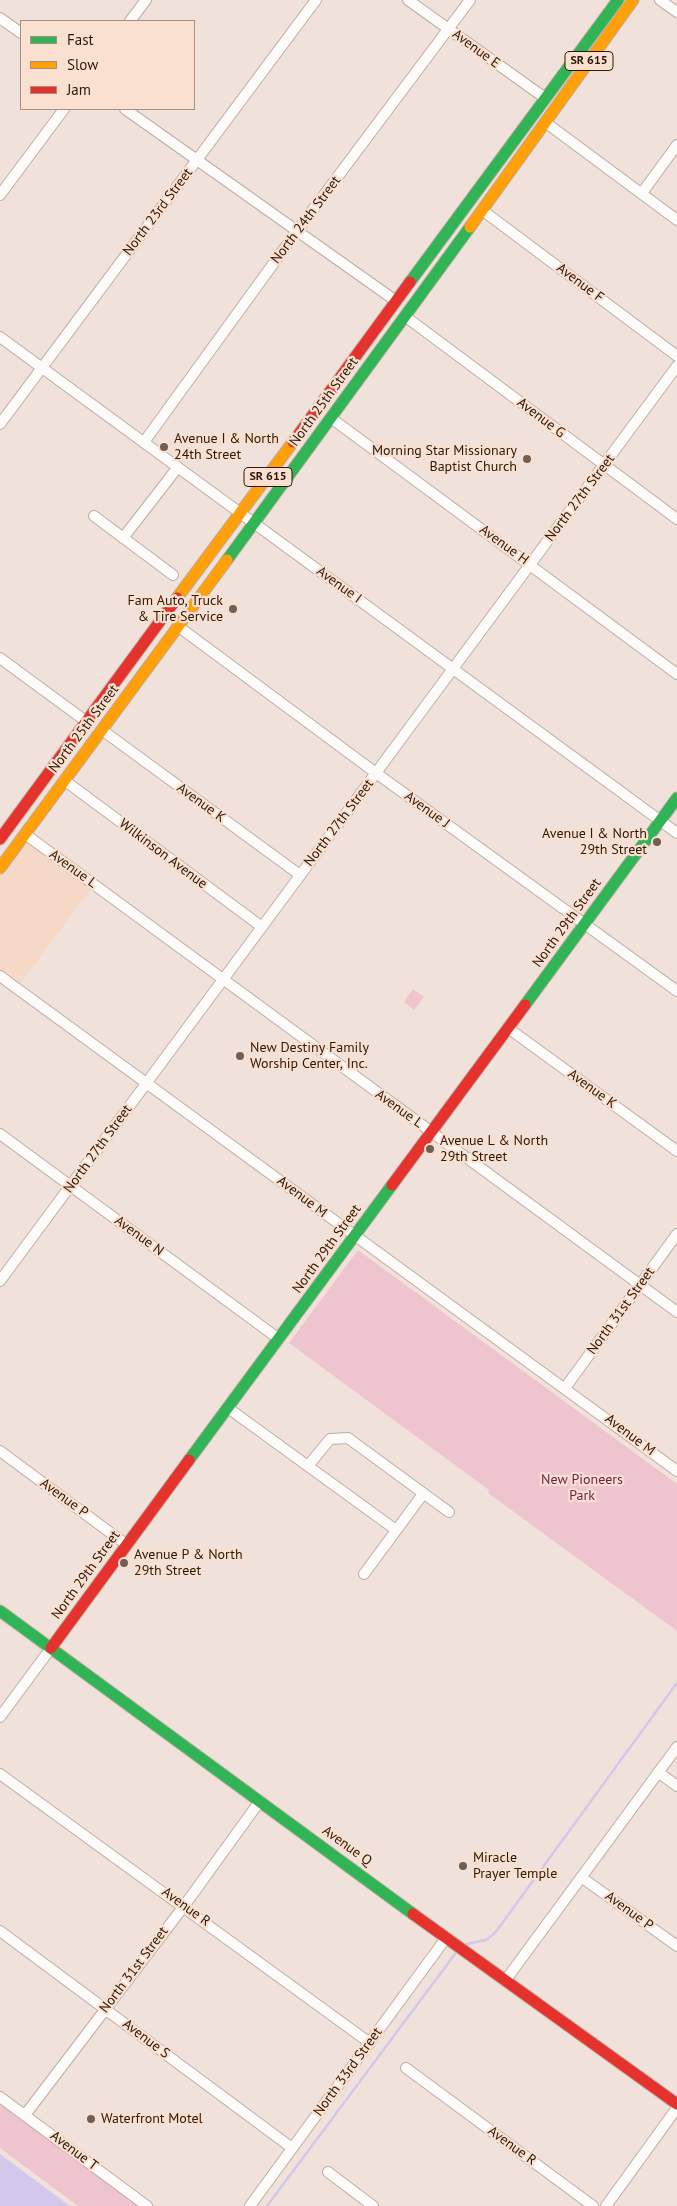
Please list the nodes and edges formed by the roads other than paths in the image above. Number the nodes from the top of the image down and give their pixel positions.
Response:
1 (146, 0) edge
2 (316, 0) edge
3 (408, 0) edge
4 (470, 0) edge
5 (618, 0) edge
6 (633, 0) edge
7 (660, 0) edge
8 (677, 12) edge
9 (0, 18) edge
10 (131, 20) edge
11 (449, 29) junction
12 (20, 32) edge
13 (545, 98) junction
14 (63, 110) edge
15 (126, 110) edge
16 (534, 113) junction
17 (545, 122) junction
18 (677, 146) edge
19 (197, 161) junction
20 (642, 193) junction
21 (0, 195) edge
22 (482, 210) junction
23 (677, 220) edge
24 (297, 231) junction
25 (396, 301) junction
26 (406, 316) junction
27 (0, 337) edge
28 (677, 356) edge
29 (677, 366) edge
30 (43, 367) junction
31 (346, 397) junction
32 (331, 418) junction
33 (0, 424) edge
34 (144, 442) junction
35 (604, 466) junction
36 (178, 467) junction
37 (241, 513) junction
38 (94, 516) dead end
39 (677, 519) edge
40 (254, 523) junction
41 (123, 538) junction
42 (530, 564) junction
43 (174, 575) dead end
44 (179, 627) junction
45 (0, 658) edge
46 (453, 669) junction
47 (677, 674) edge
48 (87, 722) junction
49 (102, 730) junction
50 (376, 773) junction
51 (64, 780) junction
52 (677, 798) edge
53 (37, 818) junction
54 (660, 821) junction
55 (677, 833) edge
56 (25, 834) junction
57 (0, 839) edge
58 (0, 868) edge
59 (300, 875) junction
60 (584, 924) junction
61 (262, 927) junction
62 (0, 976) edge
63 (223, 980) junction
64 (677, 991) edge
65 (508, 1028) junction
66 (147, 1082) junction
67 (432, 1132) junction
68 (0, 1134) edge
69 (677, 1150) edge
70 (71, 1186) junction
71 (677, 1234) edge
72 (355, 1236) junction
73 (0, 1281) edge
74 (640, 1285) junction
75 (677, 1312) edge
76 (279, 1339) junction
77 (566, 1388) junction
78 (228, 1408) junction
79 (0, 1451) edge
80 (308, 1466) junction
81 (677, 1471) edge
82 (423, 1494) junction
83 (449, 1512) dead end
84 (396, 1530) junction
85 (127, 1545) junction
86 (364, 1574) dead end
87 (0, 1611) edge
88 (51, 1648) junction
89 (0, 1717) edge
90 (677, 1747) edge
91 (658, 1772) junction
92 (0, 1774) edge
93 (677, 1786) edge
94 (260, 1801) junction
95 (581, 1877) junction
96 (184, 1906) junction
97 (0, 1931) edge
98 (446, 1938) junction
99 (677, 1946) edge
100 (505, 1981) junction
101 (105, 2008) junction
102 (370, 2042) junction
103 (406, 2068) dead end
104 (0, 2097) edge
105 (677, 2106) edge
106 (25, 2115) junction
107 (292, 2148) junction
108 (328, 2172) dead end
109 (147, 2206) edge
110 (250, 2206) edge
111 (373, 2206) edge
112 (594, 2206) edge
113 (606, 2206) edge

1 - 10 street
2 - 19 street, North 23rd Street
3 - 11 street, Avenue E
4 - 11 street, North 24th Street
5 - 13 main road, North 25th Street / SR 615
6 - 17 main road, North 25th Street / SR 615
7 - 8 street
9 - 12 street
11 - 13 street, Avenue E
11 - 24 street, North 24th Street
13 - 16 main road, North 25th Street / SR 615
14 - 21 street
15 - 19 street
16 - 22 main road
16 - 25 main road, North 25th Street / SR 615
17 - 20 street
17 - 22 main road, North 25th Street / SR 615
18 - 20 street
19 - 24 street
19 - 30 street, North 23rd Street
20 - 23 street
22 - 26 main road, North 25th Street / SR 615
22 - 28 street, Avenue F
24 - 25 street
24 - 34 street, North 24th Street
25 - 31 main road
25 - 37 main road, North 25th Street / SR 615
26 - 31 main road, North 25th Street / SR 615
26 - 35 street, Avenue G
27 - 30 street, Avenue I
29 - 35 street, North 27th Street
30 - 33 street, North 23rd Street
30 - 34 street, Avenue I
31 - 32 main road, North 25th Street / SR 615
32 - 40 main road, North 25th Street / SR 615
32 - 42 street, Avenue H
34 - 36 street, Avenue I
35 - 39 street, Avenue G
35 - 42 street, North 27th Street
36 - 37 street, Avenue I
36 - 41 street
37 - 40 street, Avenue I
37 - 48 main road, North 25th Street / SR 615
38 - 41 street
40 - 44 main road, North 25th Street / SR 615
40 - 46 street, Avenue I
41 - 43 street
42 - 46 street, North 27th Street
42 - 47 street, Avenue H
44 - 49 main road, North 25th Street / SR 615
44 - 50 street, Avenue J
45 - 48 street
46 - 50 street, North 27th Street
46 - 54 street, Avenue I
48 - 53 main road
48 - 57 main road, North 25th Street / SR 615
49 - 51 main road, North 25th Street / SR 615
49 - 59 street, Avenue K
50 - 59 street, North 27th Street
50 - 60 street, Avenue J
51 - 53 main road, North 25th Street / SR 615
51 - 61 street, Wilkinson Avenue
52 - 54 main road, North 29th Street
53 - 56 main road, North 25th Street / SR 615
54 - 55 street, Avenue I
54 - 60 main road, North 29th Street
56 - 58 main road, North 25th Street / SR 615
56 - 63 street, Avenue L
59 - 61 street, North 27th Street
60 - 64 street, Avenue J
60 - 65 main road, North 29th Street
61 - 63 street, North 27th Street
62 - 66 street, Avenue M
63 - 66 street, North 27th Street
63 - 67 street, Avenue L
65 - 67 main road, North 29th Street
65 - 69 street, Avenue K
66 - 70 street, North 27th Street
66 - 72 street, Avenue M
67 - 72 main road, North 29th Street
67 - 74 street, Avenue L
68 - 70 street, Avenue N
70 - 73 street, North 27th Street
70 - 76 street, Avenue N
71 - 74 street, North 31st Street
72 - 76 main road, North 29th Street
72 - 77 street, Avenue M
74 - 75 street, Avenue L
74 - 77 street, North 31st Street
76 - 78 main road, North 29th Street
77 - 81 street, Avenue M
78 - 80 street
78 - 85 main road, North 29th Street
79 - 85 street, Avenue P
80 - 82 street
80 - 84 street
82 - 83 street
82 - 84 street
84 - 86 street
85 - 88 main road, North 29th Street
87 - 88 main road, Avenue Q
88 - 89 street, North 29th Street
88 - 94 main road, Avenue Q
90 - 91 street
91 - 93 street
91 - 95 street
92 - 96 street, Avenue R
94 - 96 street, North 31st Street
94 - 98 main road, Avenue Q
95 - 99 street, Avenue P
95 - 100 street
96 - 101 street, North 31st Street
96 - 102 street, Avenue R
97 - 101 street, Avenue S
98 - 100 main road, Avenue Q
98 - 102 street, North 33rd Street
100 - 105 main road, Avenue Q
101 - 106 street, North 31st Street
101 - 107 street, Avenue S
102 - 107 street, North 33rd Street
103 - 112 street, Avenue R
104 - 106 street, Avenue T
105 - 113 street
106 - 109 street, Avenue T
107 - 110 street, North 33rd Street
108 - 111 street

